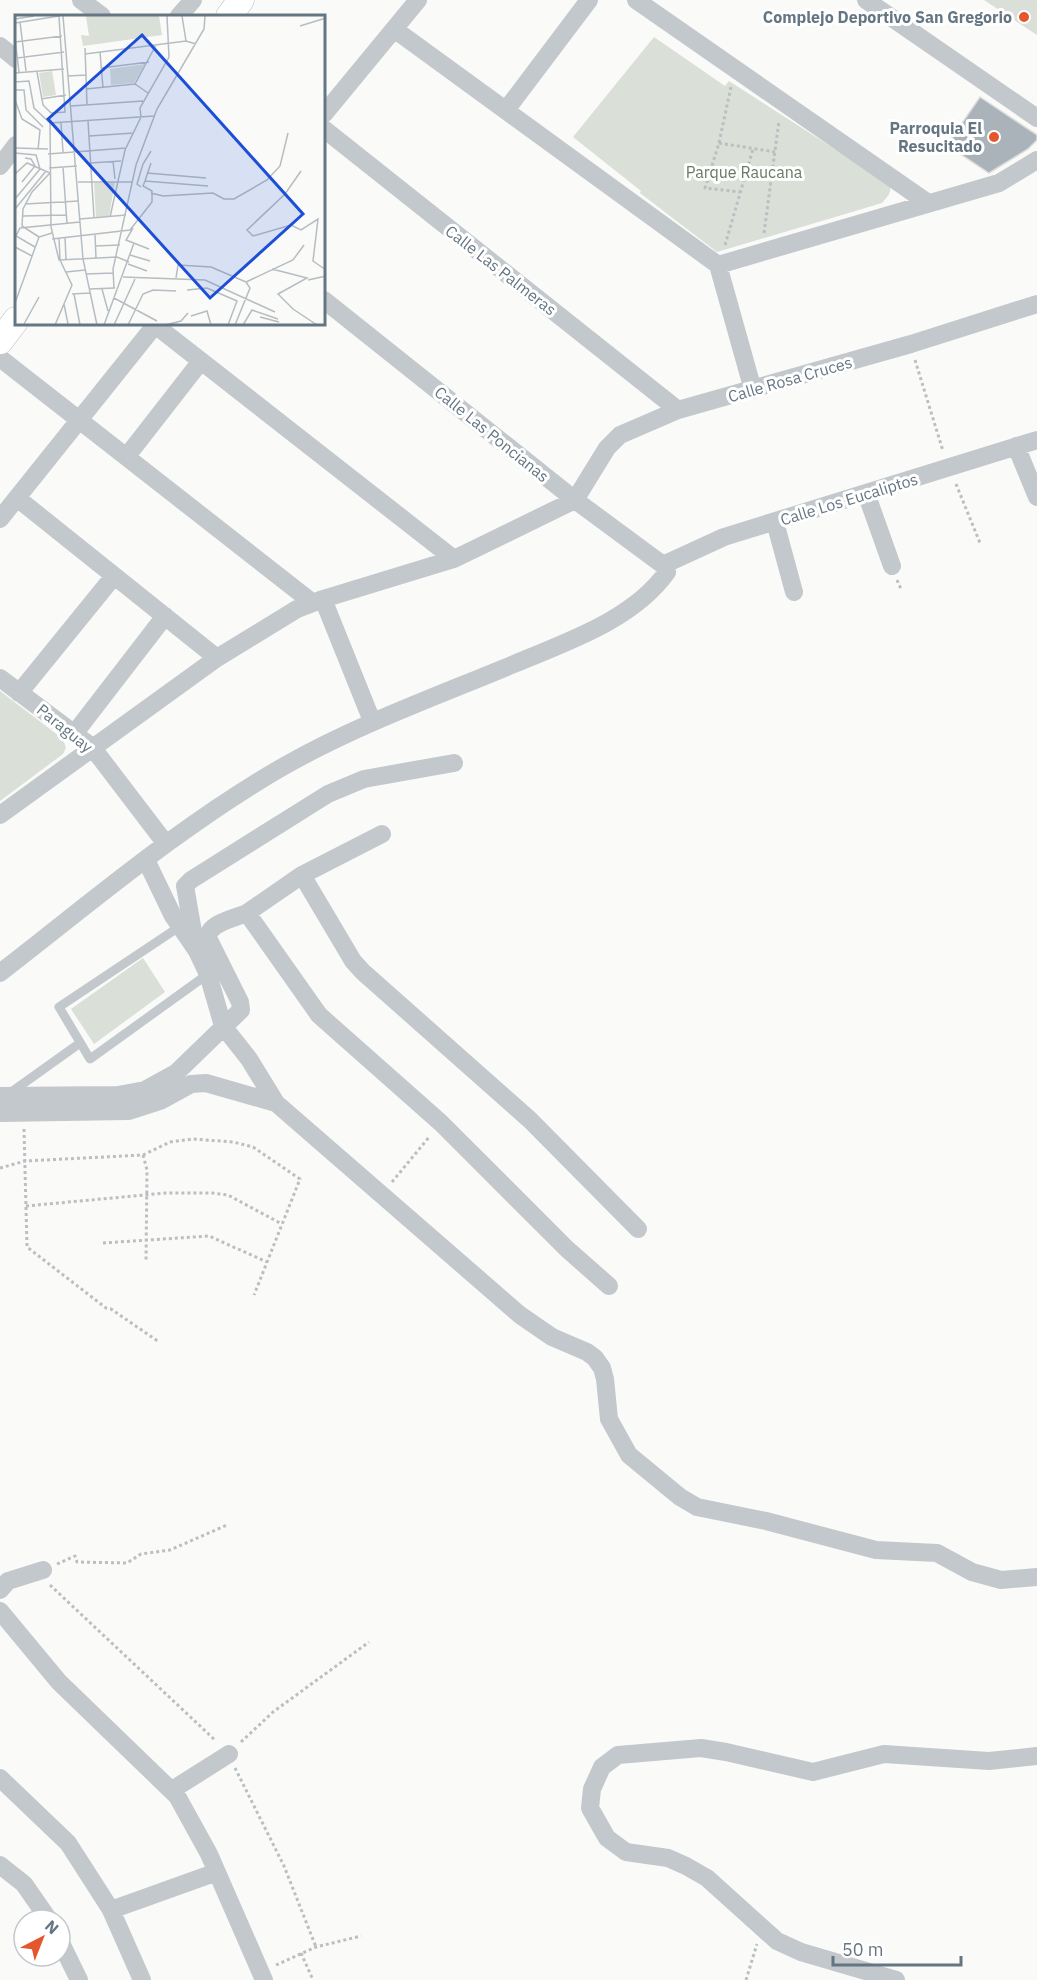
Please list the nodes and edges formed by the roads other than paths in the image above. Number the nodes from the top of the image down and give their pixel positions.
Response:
1 (81, 0) edge
2 (193, 0) edge
3 (241, 0) edge
4 (418, 0) edge
5 (589, 0) edge
6 (636, 0) edge
7 (866, 0) edge
8 (101, 15) edge
9 (180, 15) edge
10 (230, 15) edge
11 (394, 28) junction
12 (0, 46) edge
13 (15, 58) edge
14 (506, 110) junction
15 (326, 112) edge
16 (1037, 118) edge
17 (326, 131) edge
18 (15, 146) edge
19 (1037, 160) edge
20 (0, 166) edge
21 (927, 203) junction
22 (718, 265) junction
23 (326, 302) edge
24 (1037, 304) edge
25 (15, 321) edge
26 (153, 326) edge
27 (157, 326) edge
28 (0, 341) edge
29 (0, 358) edge
30 (201, 361) junction
31 (753, 390) junction
32 (678, 410) junction
33 (81, 420) junction
34 (1037, 440) edge
35 (1016, 446) junction
36 (127, 456) junction
37 (866, 493) junction
38 (1037, 497) edge
39 (16, 498) junction
40 (575, 500) junction
41 (0, 519) edge
42 (775, 522) junction
43 (454, 559) junction
44 (663, 565) junction
45 (892, 566) dead end
46 (114, 576) junction
47 (794, 592) dead end
48 (318, 601) junction
49 (165, 616) junction
50 (217, 658) junction
51 (0, 678) edge
52 (20, 693) junction
53 (372, 721) junction
54 (74, 734) junction
55 (92, 747) junction
56 (454, 763) dead end
57 (0, 815) edge
58 (382, 834) dead end
59 (166, 844) junction
60 (146, 860) junction
61 (303, 875) junction
62 (247, 913) junction
63 (179, 927) junction
64 (197, 951) junction
65 (0, 973) edge
66 (208, 974) junction
67 (223, 1026) junction
68 (80, 1043) junction
69 (2, 1102) edge
70 (276, 1103) junction
71 (638, 1229) dead end
72 (609, 1286) dead end
73 (43, 1570) road end
74 (1037, 1577) edge
75 (0, 1590) edge
76 (0, 1611) edge
77 (229, 1754) road end
78 (1037, 1756) edge
79 (0, 1778) edge
80 (172, 1790) junction
81 (0, 1865) edge
82 (217, 1872) junction
83 (41, 1908) edge
84 (111, 1910) junction
85 (72, 1966) edge
86 (262, 1976) edge
87 (79, 1980) edge
88 (142, 1980) edge
89 (896, 1980) edge

1 - 8 street
2 - 9 street
3 - 10 street
4 - 11 street
5 - 14 street
6 - 21 street
7 - 16 street
11 - 14 street
11 - 15 street
12 - 13 street
14 - 22 street
17 - 32 street, Calle Las Palmeras
18 - 20 street
19 - 21 street
21 - 22 street
22 - 31 street
23 - 40 street, Calle Las Poncianas
24 - 31 street, Calle Rosa Cruces
25 - 28 street
26 - 33 street
27 - 30 street
29 - 33 street
30 - 36 street
30 - 43 street
31 - 32 street, Calle Rosa Cruces
32 - 40 street, Calle Rosa Cruces
33 - 36 street
33 - 39 street
34 - 35 street, Calle Los Eucaliptos
35 - 37 street, Calle Los Eucaliptos
35 - 38 street
36 - 48 street
37 - 42 street, Calle Los Eucaliptos
37 - 45 street
39 - 41 street
39 - 46 street
40 - 43 street
40 - 44 street, Calle Las Poncianas
42 - 44 street, Calle Los Eucaliptos
42 - 47 street
43 - 48 street
44 - 53 street
46 - 49 street
46 - 52 street
48 - 50 street
48 - 53 street
49 - 50 street
49 - 54 street
50 - 55 street
51 - 52 street, Paraguay
52 - 54 street, Paraguay
53 - 59 street
54 - 55 street, Paraguay
55 - 57 street
55 - 59 street, Paraguay
56 - 64 street
58 - 61 street
59 - 60 street
60 - 63 street
60 - 65 street
61 - 62 street
61 - 71 street
62 - 67 street
62 - 72 street
63 - 64 street
63 - 68 lane
64 - 66 street
66 - 67 street
66 - 68 lane
67 - 69 street
67 - 70 street
68 - 69 lane
69 - 70 street
70 - 74 street
73 - 75 street
76 - 80 street
77 - 80 street
78 - 89 street
79 - 84 street
80 - 82 street
81 - 83 street
82 - 84 street
82 - 86 street
84 - 88 street
85 - 87 street

